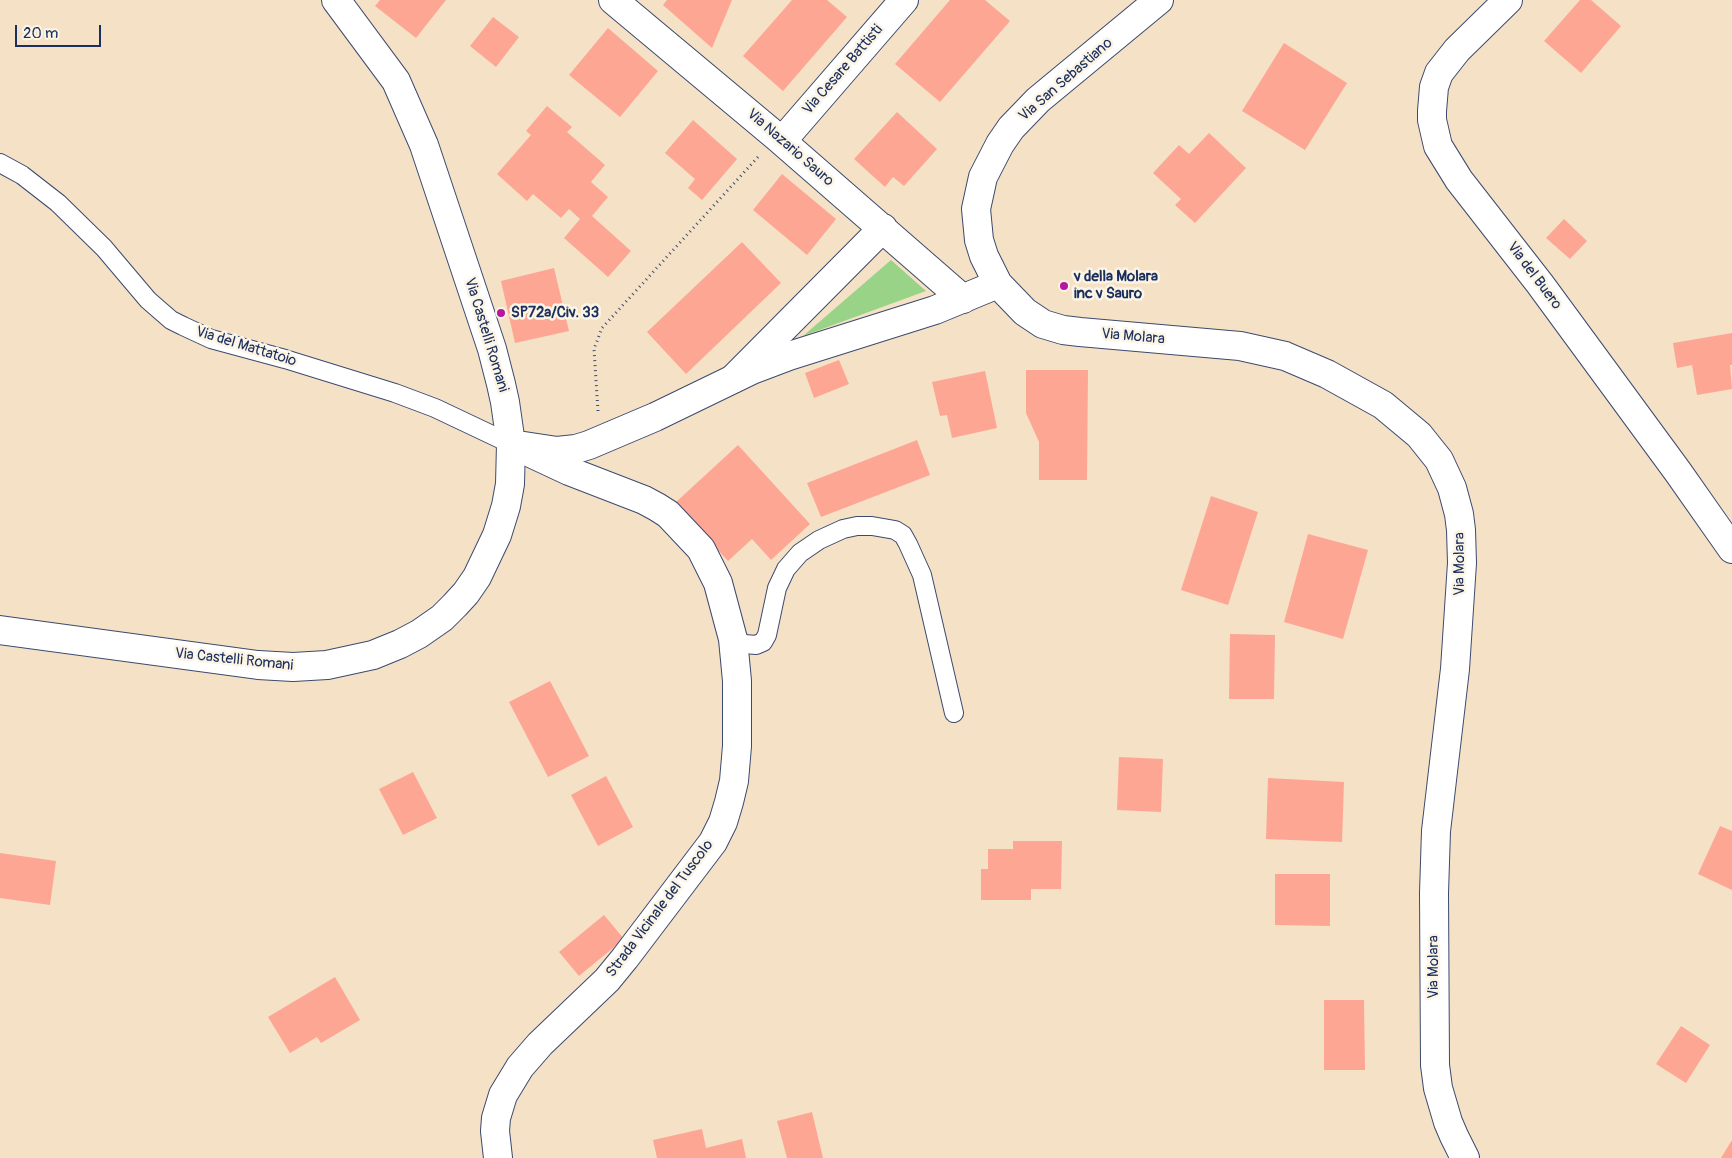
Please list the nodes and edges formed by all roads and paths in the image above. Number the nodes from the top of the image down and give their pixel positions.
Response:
1 (336, 0) edge
2 (613, 0) edge
3 (904, 0) edge
4 (1160, 0) edge
5 (1508, 0) edge
6 (780, 139) junction
7 (0, 163) edge
8 (883, 228) junction
9 (998, 284) junction
10 (964, 299) junction
11 (733, 379) junction
12 (600, 440) junction
13 (511, 444) junction
14 (1732, 549) edge
15 (0, 630) edge
16 (733, 639) junction
17 (954, 713) dead end
18 (498, 1158) edge
19 (1465, 1158) edge

1 - 13 street, Via Castelli Romani
2 - 6 street, Via Nazario Sauro
3 - 6 street, Via Cesare Battisti
4 - 9 street, Via San Sebastiano
5 - 14 street, Via del Buero
6 - 8 street, Via Nazario Sauro
6 - 12 path
7 - 13 lane, Via del Mattatoio
8 - 10 street, Via Nazario Sauro
8 - 11 street
9 - 10 street
9 - 19 street, Via Molara
10 - 11 street
11 - 12 street
12 - 13 street
13 - 15 street, Via Castelli Romani
13 - 16 street, Strada Vicinale del Tuscolo
16 - 17 lane
16 - 18 street, Strada Vicinale del Tuscolo

